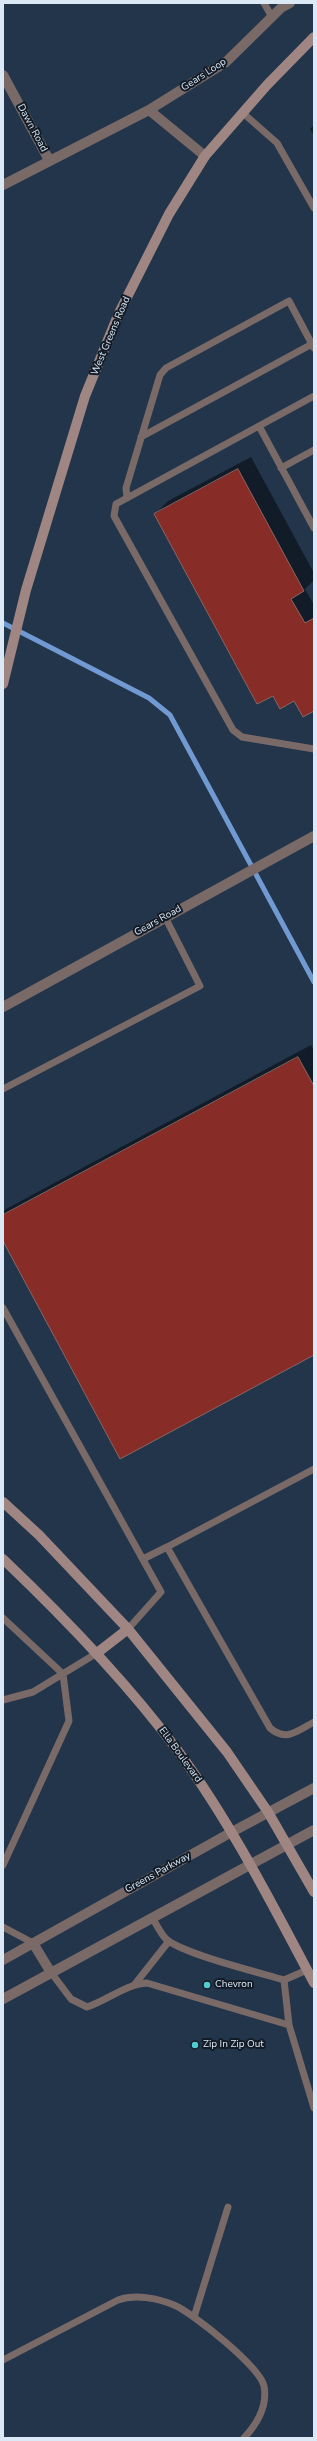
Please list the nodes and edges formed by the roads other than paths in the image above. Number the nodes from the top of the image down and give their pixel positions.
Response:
1 (264, 3) edge
2 (290, 3) edge
3 (272, 17) junction
4 (314, 37) edge
5 (3, 75) edge
6 (149, 110) junction
7 (243, 113) junction
8 (205, 156) junction
9 (49, 160) junction
10 (3, 185) edge
11 (314, 208) edge
12 (313, 346) edge
13 (314, 396) edge
14 (259, 426) junction
15 (141, 437) junction
16 (314, 450) edge
17 (282, 468) junction
18 (127, 498) junction
19 (314, 528) edge
20 (3, 684) edge
21 (314, 749) edge
22 (314, 836) edge
23 (165, 917) junction
24 (3, 1007) edge
25 (3, 1089) edge
26 (3, 1308) edge
27 (314, 1469) edge
28 (3, 1502) edge
29 (167, 1546) junction
30 (3, 1559) edge
31 (143, 1559) junction
32 (3, 1618) edge
33 (128, 1629) junction
34 (97, 1653) junction
35 (63, 1674) junction
36 (3, 1700) edge
37 (314, 1722) edge
38 (314, 1788) edge
39 (268, 1812) junction
40 (314, 1830) edge
41 (230, 1833) junction
42 (288, 1845) junction
43 (250, 1864) junction
44 (3, 1865) edge
45 (314, 1892) edge
46 (152, 1917) junction
47 (3, 1926) edge
48 (169, 1941) junction
49 (33, 1943) junction
50 (3, 1960) edge
51 (307, 1970) junction
52 (50, 1971) junction
53 (284, 1980) junction
54 (314, 1983) edge
55 (135, 1984) junction
56 (3, 1999) edge
57 (289, 2025) junction
58 (314, 2108) edge
59 (228, 2207) dead end
60 (194, 2317) junction
61 (3, 2360) edge
62 (244, 2438) edge

1 - 3 lane
2 - 3 street, Gears Loop
3 - 6 street, Gears Loop
4 - 7 main road, West Greens Road
5 - 9 street, Dawn Road
6 - 8 street
6 - 9 street, Gears Loop
7 - 8 main road, West Greens Road
7 - 11 lane
8 - 20 main road, West Greens Road
9 - 10 street, Gears Loop
12 - 15 lane
12 - 15 lane
13 - 14 lane
14 - 17 lane
14 - 18 lane
15 - 18 lane
16 - 17 lane
17 - 19 lane
18 - 21 lane
22 - 23 street, Gears Road
23 - 24 street, Gears Road
23 - 25 lane
26 - 31 lane
27 - 29 lane
28 - 33 main road
29 - 31 lane
29 - 37 lane
30 - 34 main road, Ella Boulevard
31 - 33 lane
32 - 35 lane
33 - 34 main road
33 - 39 main road
34 - 35 lane
34 - 41 main road, Ella Boulevard
35 - 36 lane
35 - 44 lane
38 - 39 street, Greens Parkway
39 - 41 street, Greens Parkway
39 - 42 main road
40 - 42 street
41 - 43 main road, Ella Boulevard
41 - 49 street, Greens Parkway
42 - 43 street
42 - 45 main road
43 - 46 street
43 - 51 main road, Ella Boulevard
46 - 48 lane
46 - 52 street
47 - 49 lane
48 - 53 lane
48 - 55 lane
49 - 50 street, Greens Parkway
49 - 52 street
51 - 53 lane
51 - 54 main road, Ella Boulevard
52 - 55 lane
52 - 56 street
53 - 57 lane
55 - 57 lane
57 - 58 lane
59 - 60 lane
60 - 61 lane
60 - 62 lane

